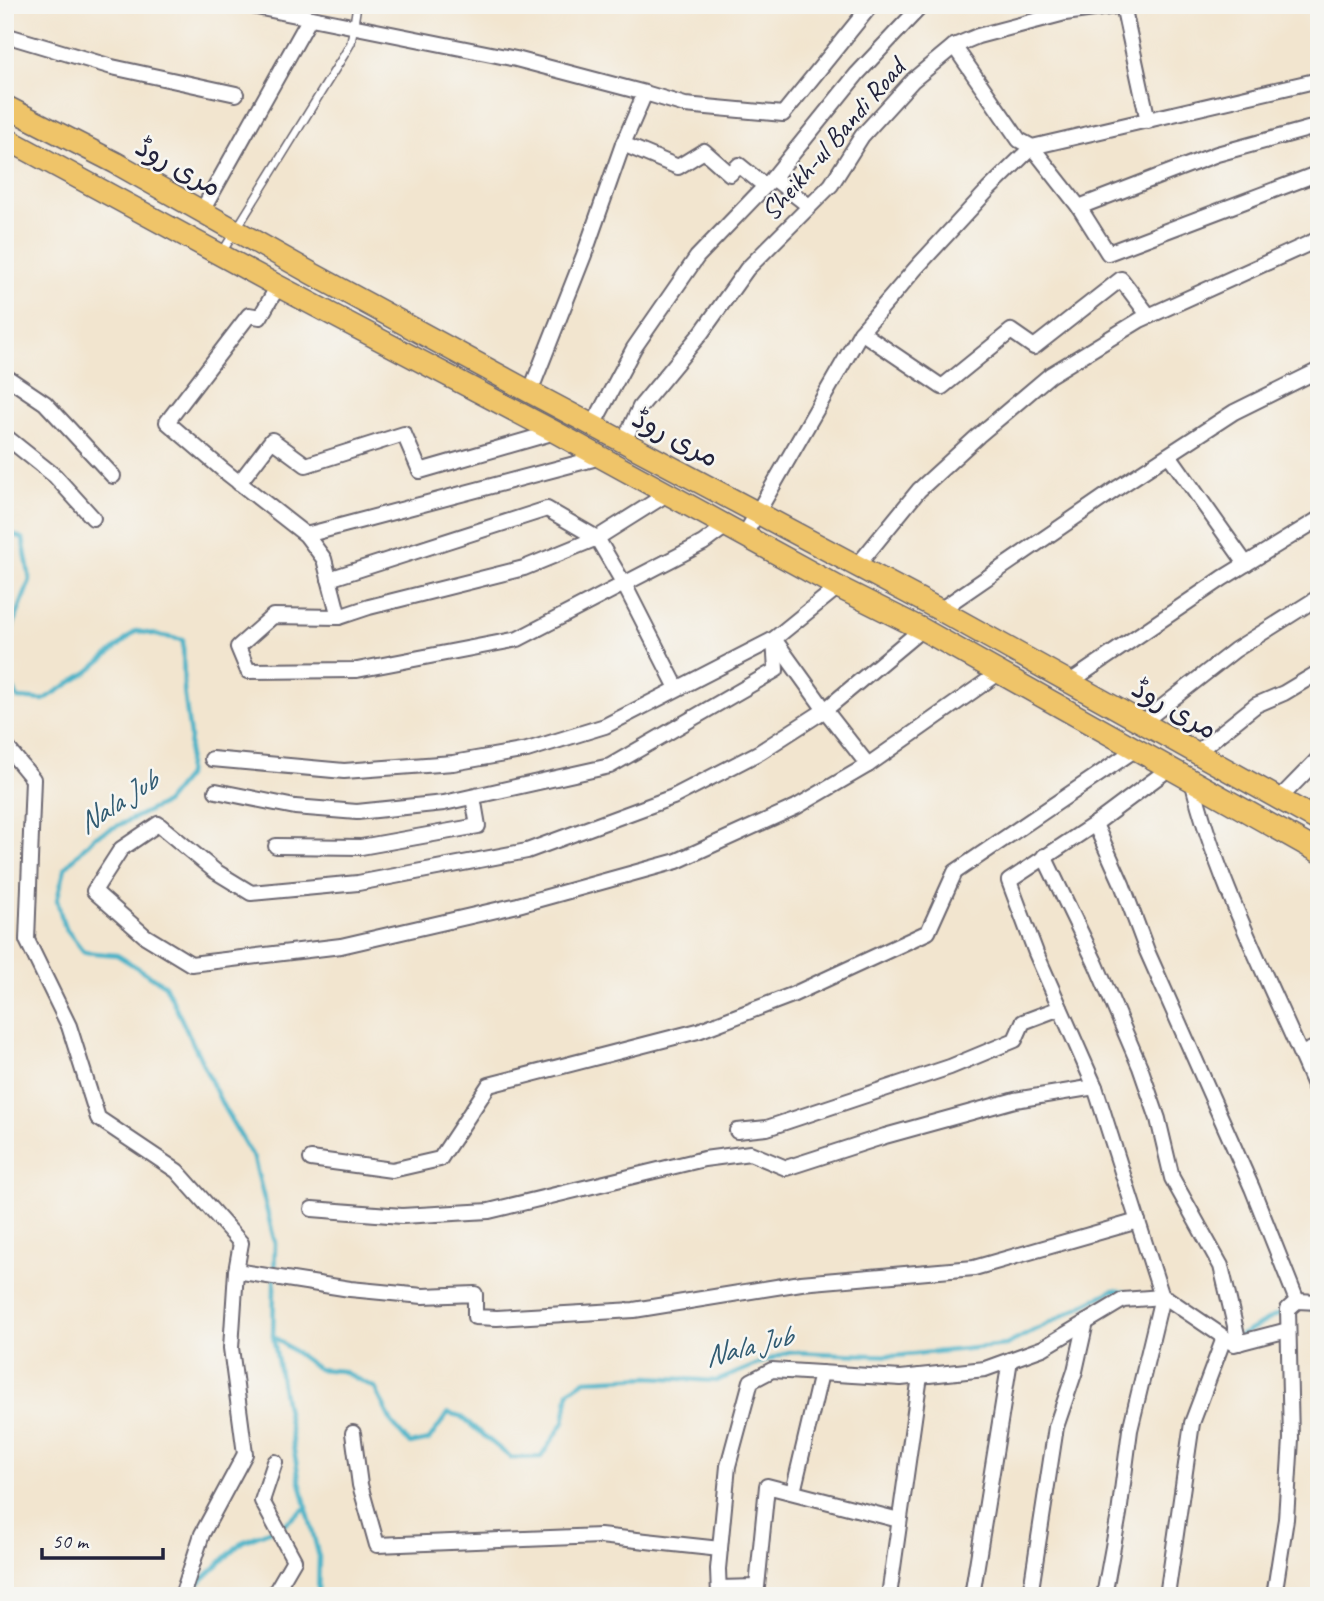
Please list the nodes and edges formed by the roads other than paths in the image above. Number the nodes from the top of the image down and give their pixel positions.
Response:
1 (247, 5) edge
2 (357, 5) edge
3 (871, 5) edge
4 (922, 5) edge
5 (1123, 5) edge
6 (310, 18) junction
7 (355, 27) junction
8 (5, 34) edge
9 (954, 46) junction
10 (1319, 80) edge
11 (645, 93) junction
12 (236, 94) dead end
13 (5, 106) edge
14 (1148, 121) junction
15 (1319, 127) edge
16 (5, 138) edge
17 (623, 144) junction
18 (1032, 147) junction
19 (1319, 173) edge
20 (769, 182) junction
21 (810, 206) junction
22 (1079, 207) junction
23 (202, 211) junction
24 (236, 230) junction
25 (1319, 239) edge
26 (221, 255) junction
27 (278, 286) junction
28 (1149, 316) junction
29 (861, 332) junction
30 (1319, 370) edge
31 (5, 376) edge
32 (530, 392) junction
33 (593, 425) junction
34 (555, 432) junction
35 (5, 436) edge
36 (624, 441) junction
37 (1169, 455) junction
38 (601, 457) junction
39 (113, 476) dead end
40 (239, 483) junction
41 (667, 494) junction
42 (757, 512) junction
43 (93, 518) dead end
44 (1319, 519) edge
45 (735, 531) junction
46 (306, 535) junction
47 (597, 538) junction
48 (1246, 564) junction
49 (857, 566) junction
50 (329, 579) junction
51 (624, 584) junction
52 (838, 587) junction
53 (1319, 597) edge
54 (940, 610) junction
55 (339, 617) junction
56 (922, 629) junction
57 (774, 639) junction
58 (1319, 672) edge
59 (1000, 673) junction
60 (1070, 682) junction
61 (677, 688) junction
62 (825, 710) junction
63 (1143, 722) junction
64 (5, 745) edge
65 (1136, 749) junction
66 (1196, 753) junction
67 (1319, 758) edge
68 (212, 759) dead end
69 (868, 765) junction
70 (1170, 768) junction
71 (1192, 780) junction
72 (216, 791) dead end
73 (473, 797) junction
74 (1279, 799) junction
75 (1319, 821) edge
76 (1096, 824) junction
77 (276, 846) dead end
78 (1319, 852) edge
79 (1044, 856) junction
80 (1060, 1008) junction
81 (1319, 1046) edge
82 (1301, 1054) junction
83 (1095, 1087) junction
84 (1319, 1097) edge
85 (737, 1131) dead end
86 (311, 1159) dead end
87 (312, 1209) dead end
88 (1138, 1221) junction
89 (236, 1271) junction
90 (1162, 1297) junction
91 (1297, 1301) junction
92 (1319, 1302) edge
93 (1086, 1322) junction
94 (1288, 1330) junction
95 (1224, 1338) junction
96 (1239, 1343) junction
97 (1010, 1360) junction
98 (821, 1373) junction
99 (920, 1376) junction
100 (353, 1433) dead end
101 (275, 1462) dead end
102 (793, 1492) junction
103 (899, 1520) junction
104 (720, 1549) junction
105 (719, 1592) edge
106 (181, 1594) edge
107 (272, 1596) edge
108 (889, 1596) edge
109 (972, 1596) edge
110 (1030, 1596) edge
111 (1104, 1596) edge
112 (1167, 1596) edge
113 (1274, 1596) edge

1 - 6 street
2 - 7 lane
3 - 11 street
4 - 20 street
5 - 9 street, Sheikh-ul Bandi Road
5 - 14 street
6 - 7 street
6 - 23 street
7 - 11 street
7 - 24 lane
8 - 12 street
9 - 18 street
9 - 21 street, Sheikh-ul Bandi Road
10 - 14 street
11 - 17 street
13 - 23 main road, مری روڈ
14 - 18 street
15 - 22 street
16 - 26 main road, مری روڈ
17 - 20 street
17 - 32 street
18 - 22 street
18 - 29 street
19 - 22 street
20 - 21 street
20 - 33 street
21 - 36 street, Sheikh-ul Bandi Road
23 - 24 main road, مری روڈ
24 - 26 lane
24 - 32 main road, مری روڈ
25 - 28 street
26 - 27 main road, مری روڈ
27 - 34 main road, مری روڈ
27 - 40 street
28 - 29 street
28 - 49 street
29 - 42 street
30 - 37 street
31 - 39 street
32 - 33 main road, مری روڈ
33 - 36 main road, مری روڈ
34 - 38 main road, مری روڈ
34 - 40 street
35 - 43 street
36 - 42 main road, مری روڈ
37 - 48 street
37 - 54 street
38 - 41 main road, مری روڈ
38 - 46 street
40 - 46 street
41 - 45 main road, مری روڈ
41 - 47 street
42 - 45 street
42 - 49 main road, مری روڈ
44 - 48 street
45 - 51 street
45 - 52 main road, مری روڈ
46 - 50 street
47 - 50 street
47 - 51 street
47 - 55 street
48 - 60 street
49 - 54 main road, مری روڈ
50 - 55 street
51 - 55 street
51 - 61 street
52 - 56 main road, مری روڈ
52 - 57 street
53 - 63 street
54 - 60 main road, مری روڈ
56 - 59 main road, مری روڈ
56 - 62 street
57 - 61 street
57 - 62 street
57 - 73 street
58 - 66 street
59 - 65 main road, مری روڈ
59 - 69 street
60 - 63 main road, مری روڈ
61 - 68 street
62 - 69 street
62 - 69 street
63 - 66 main road, مری روڈ
64 - 89 street
65 - 70 main road, مری روڈ
65 - 86 street
66 - 74 main road, مری روڈ
67 - 74 street
70 - 71 main road, مری روڈ
70 - 76 street
71 - 78 main road, مری روڈ
71 - 82 street
72 - 73 street
73 - 77 street
74 - 75 main road, مری روڈ
76 - 79 street
76 - 91 street
79 - 80 street
79 - 96 street
80 - 83 street
80 - 85 street
81 - 82 street
82 - 84 street
83 - 87 street
83 - 88 street
88 - 89 street
88 - 90 street
89 - 106 street
90 - 93 street
90 - 95 street
90 - 111 street
91 - 92 street
91 - 94 street
93 - 97 street
93 - 110 street
94 - 96 street
94 - 113 street
95 - 96 street
95 - 112 street
97 - 99 street
97 - 109 street
98 - 99 street
98 - 102 street
98 - 104 street
99 - 103 street
100 - 104 street
101 - 107 street
102 - 103 street
102 - 105 street
103 - 108 street
104 - 105 street

